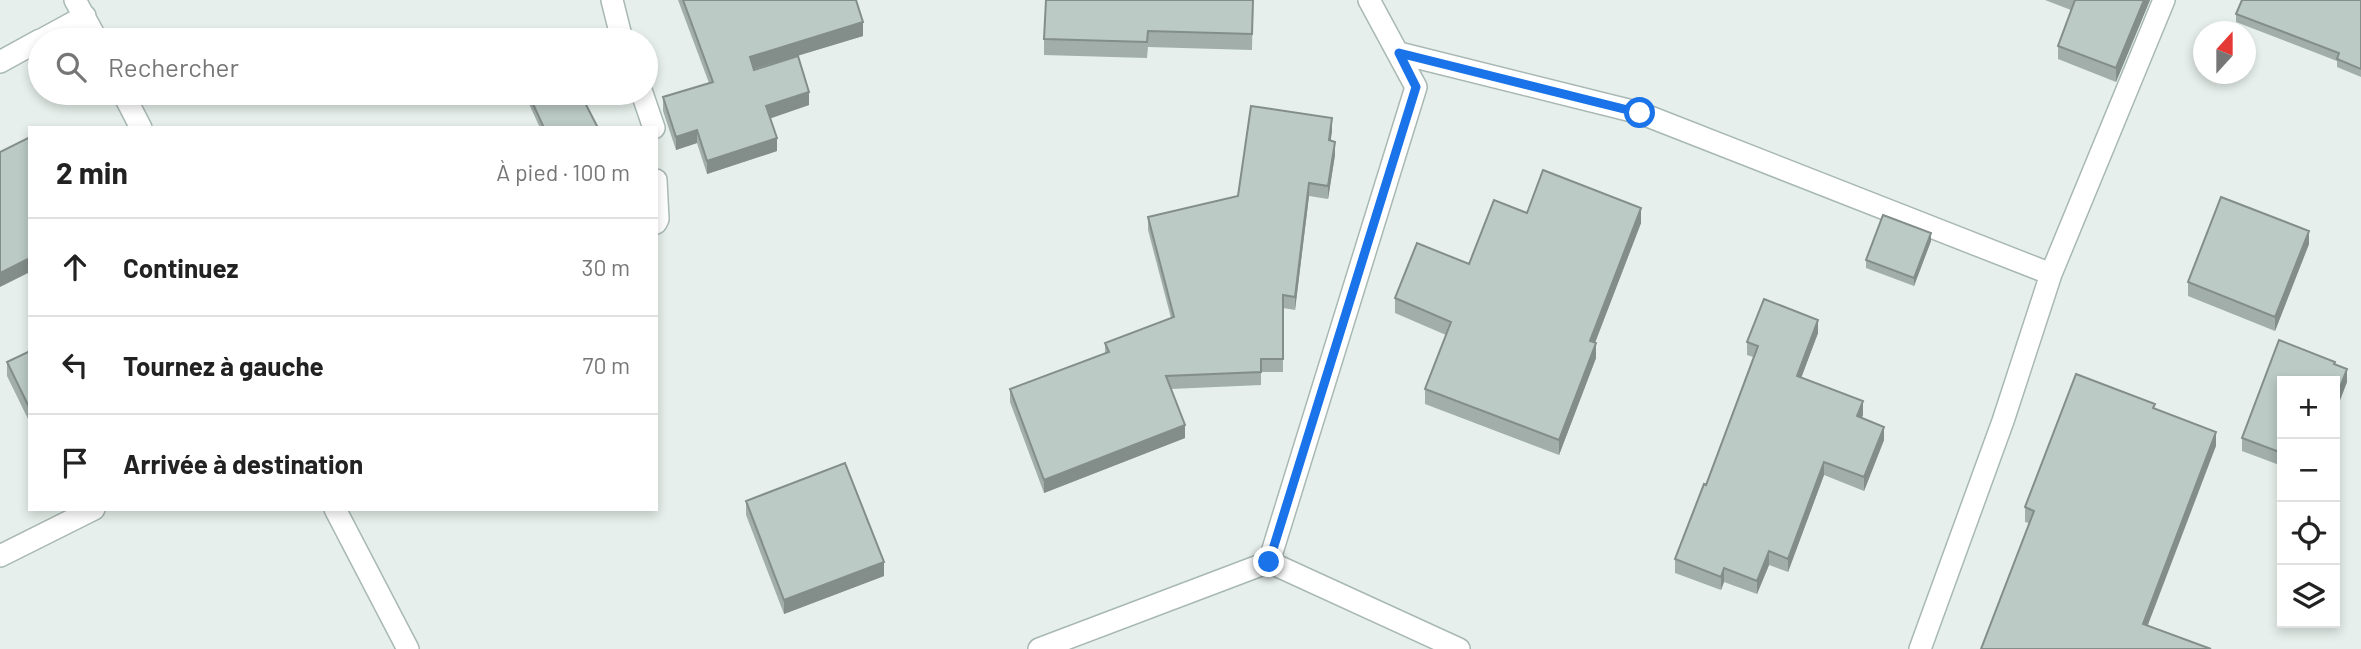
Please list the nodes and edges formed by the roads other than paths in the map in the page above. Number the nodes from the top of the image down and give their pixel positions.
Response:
1 (612, 0) edge
2 (1369, 0) edge
3 (2164, 0) edge
4 (80, 8) edge
5 (55, 28) edge
6 (91, 28) edge
7 (619, 28) edge
8 (28, 47) edge
9 (1399, 53) junction
10 (0, 62) edge
11 (129, 105) edge
12 (646, 105) edge
13 (140, 126) edge
14 (652, 126) edge
15 (2051, 274) junction
16 (90, 511) edge
17 (336, 511) edge
18 (0, 556) edge
19 (1269, 562) junction
20 (408, 649) edge
21 (1039, 649) edge
22 (1459, 649) edge
23 (1920, 649) edge

1 - 7 street
2 - 9 street
3 - 15 street
4 - 5 street
4 - 6 street
8 - 10 street
9 - 15 street
9 - 19 street
11 - 13 street
12 - 14 street
15 - 23 street
16 - 18 street
17 - 20 street
19 - 21 street
19 - 22 street

